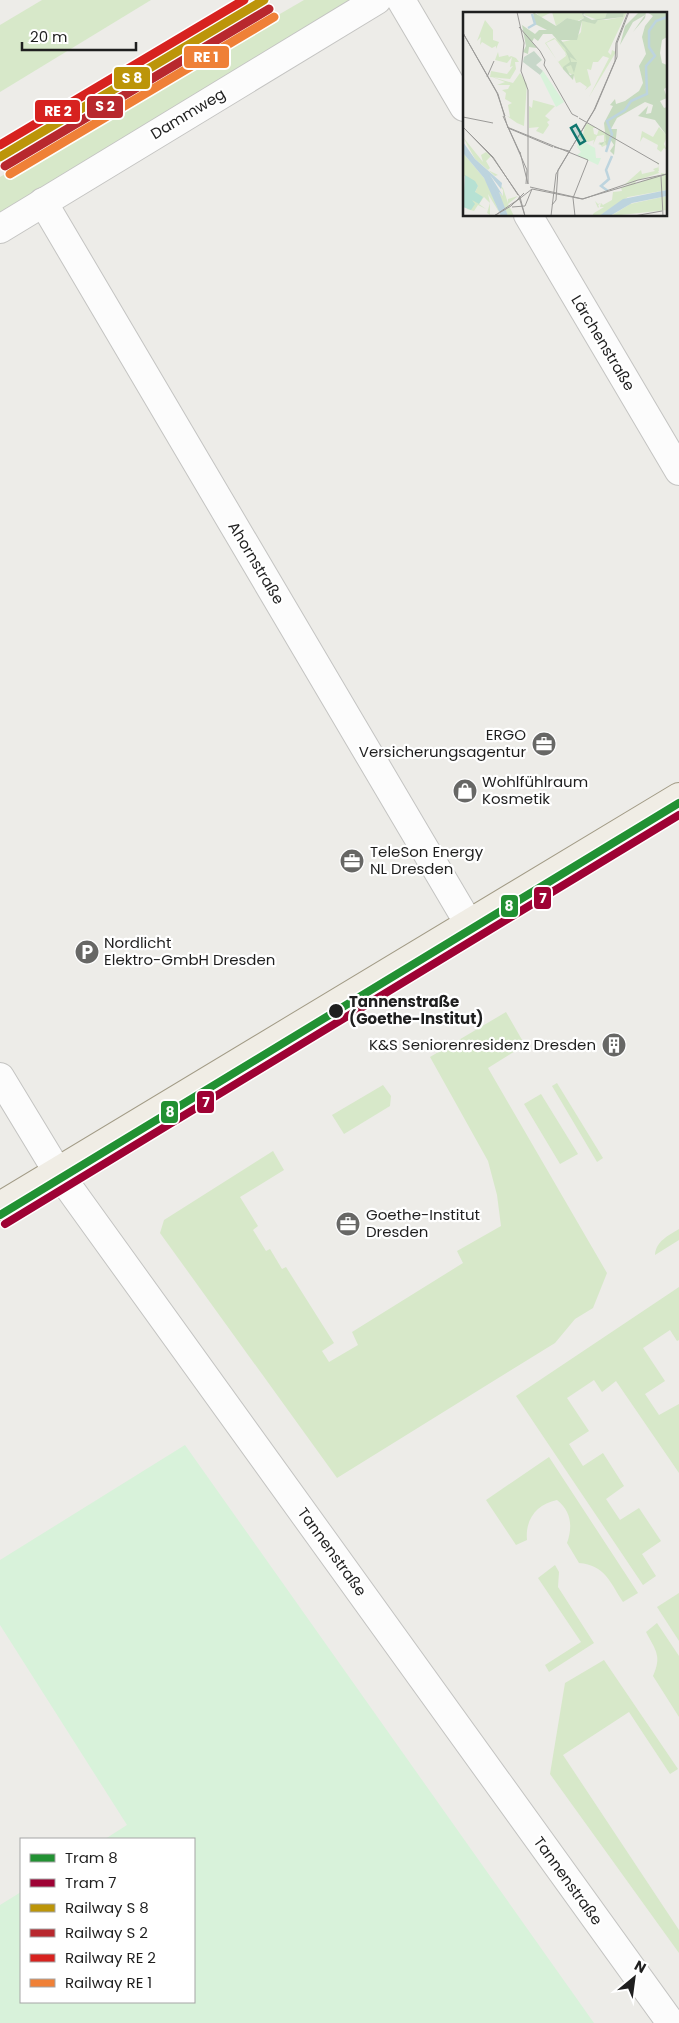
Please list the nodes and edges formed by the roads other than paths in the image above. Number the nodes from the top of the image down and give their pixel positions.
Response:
1 (377, 0) edge
2 (401, 0) edge
3 (463, 105) edge
4 (43, 202) junction
5 (529, 216) edge
6 (0, 229) edge
7 (679, 471) edge
8 (679, 797) edge
9 (469, 924) junction
10 (0, 1076) edge
11 (57, 1171) junction
12 (0, 1206) edge
13 (671, 2023) edge

1 - 4 street, Dammweg
2 - 3 street
4 - 6 street, Dammweg
4 - 9 street, Ahornstraße
5 - 7 street, Lärchenstraße
8 - 9 main road
9 - 11 main road
10 - 11 street, Tannenstraße
11 - 12 main road
11 - 13 street, Tannenstraße

